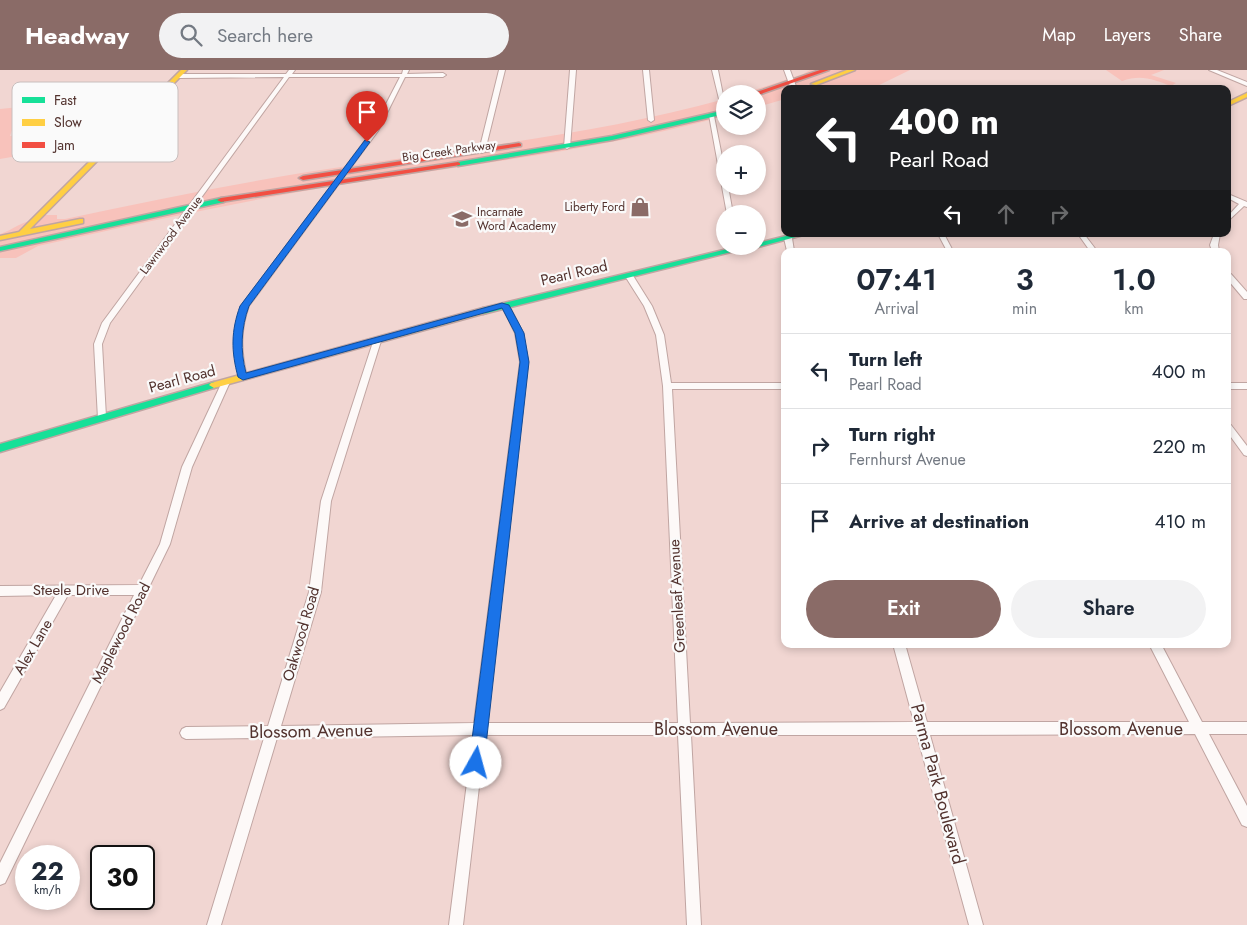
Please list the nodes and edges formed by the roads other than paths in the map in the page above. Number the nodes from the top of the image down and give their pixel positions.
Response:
1 (502, 70) edge
2 (573, 70) edge
3 (646, 70) edge
4 (715, 70) edge
5 (787, 70) edge
6 (826, 70) edge
7 (852, 70) edge
8 (1212, 70) edge
9 (291, 72) edge
10 (405, 72) edge
11 (181, 73) edge
12 (443, 75) dead end
13 (172, 82) edge
14 (1247, 84) edge
15 (718, 85) edge
16 (794, 85) edge
17 (799, 85) edge
18 (802, 85) edge
19 (781, 89) edge
20 (766, 92) edge
21 (781, 95) edge
22 (1247, 95) edge
23 (766, 100) edge
24 (1231, 103) edge
25 (716, 105) edge
26 (716, 115) edge
27 (711, 116) junction
28 (651, 120) junction
29 (567, 142) junction
30 (482, 151) junction
31 (93, 162) edge
32 (344, 170) junction
33 (337, 182) junction
34 (201, 196) junction
35 (1231, 197) edge
36 (1245, 204) edge
37 (728, 205) edge
38 (193, 206) junction
39 (1231, 216) edge
40 (22, 233) junction
41 (792, 237) edge
42 (942, 237) edge
43 (1083, 237) edge
44 (0, 238) edge
45 (788, 238) junction
46 (766, 243) edge
47 (790, 248) edge
48 (948, 248) edge
49 (1092, 248) edge
50 (3, 250) edge
51 (716, 253) edge
52 (629, 276) junction
53 (1231, 279) edge
54 (1247, 296) edge
55 (505, 305) junction
56 (376, 341) junction
57 (243, 377) junction
58 (226, 382) junction
59 (667, 386) junction
60 (781, 386) edge
61 (1231, 386) edge
62 (1247, 386) edge
63 (101, 417) junction
64 (1231, 431) edge
65 (0, 448) edge
66 (1247, 453) edge
67 (65, 590) junction
68 (142, 590) junction
69 (0, 591) edge
70 (900, 648) edge
71 (1157, 648) edge
72 (0, 704) edge
73 (1247, 728) edge
74 (481, 729) junction
75 (683, 729) junction
76 (923, 729) junction
77 (1199, 729) junction
78 (273, 732) junction
79 (186, 733) dead end
80 (1247, 820) edge
81 (0, 878) edge
82 (214, 925) edge
83 (456, 925) edge
84 (694, 925) edge
85 (976, 925) edge

1 - 30 street
2 - 29 street
3 - 28 street
4 - 15 street
5 - 16 street
6 - 17 street
7 - 18 street
8 - 14 street
9 - 10 street
9 - 11 street
9 - 34 street, Lawnwood Avenue
10 - 12 street
10 - 32 street
11 - 13 street
19 - 20 street
21 - 23 street
22 - 24 street
25 - 28 street, Big Creek Parkway
26 - 27 street, Big Creek Parkway
27 - 29 street, Big Creek Parkway
27 - 37 street
28 - 29 street, Big Creek Parkway
29 - 30 street, Big Creek Parkway
29 - 33 street, Big Creek Parkway
30 - 32 street, Big Creek Parkway
31 - 40 street
32 - 33 street
32 - 34 street, Big Creek Parkway
33 - 38 street, Big Creek Parkway
33 - 57 street
34 - 38 street, Lawnwood Avenue
34 - 40 street, Big Creek Parkway
35 - 36 street
36 - 39 street
38 - 50 street, Big Creek Parkway
38 - 63 street, Lawnwood Avenue
40 - 44 street, Big Creek Parkway
40 - 50 street
41 - 45 street
42 - 48 street
43 - 49 street
45 - 46 street
45 - 47 street
51 - 52 street, Pearl Road
52 - 55 street, Pearl Road
52 - 59 street, Greenleaf Avenue
53 - 54 street
55 - 56 street, Pearl Road
55 - 74 street
56 - 57 street, Pearl Road
56 - 78 street, Oakwood Road
57 - 58 street, Pearl Road
58 - 63 street, Pearl Road
58 - 68 street, Maplewood Road
59 - 60 street
59 - 75 street, Greenleaf Avenue
61 - 62 street
63 - 65 street, Pearl Road
64 - 66 street
67 - 68 street, Steele Drive
67 - 69 street, Steele Drive
67 - 72 street, Alex Lane
68 - 81 street, Maplewood Road
70 - 76 street, Parma Park Boulevard
71 - 77 street
73 - 77 street, Blossom Avenue
74 - 75 street, Blossom Avenue
74 - 78 street, Blossom Avenue
74 - 83 street
75 - 76 street, Blossom Avenue
75 - 84 street, Greenleaf Avenue
76 - 77 street, Blossom Avenue
76 - 85 street, Parma Park Boulevard
77 - 80 street
78 - 79 street, Blossom Avenue
78 - 82 street, Oakwood Road

